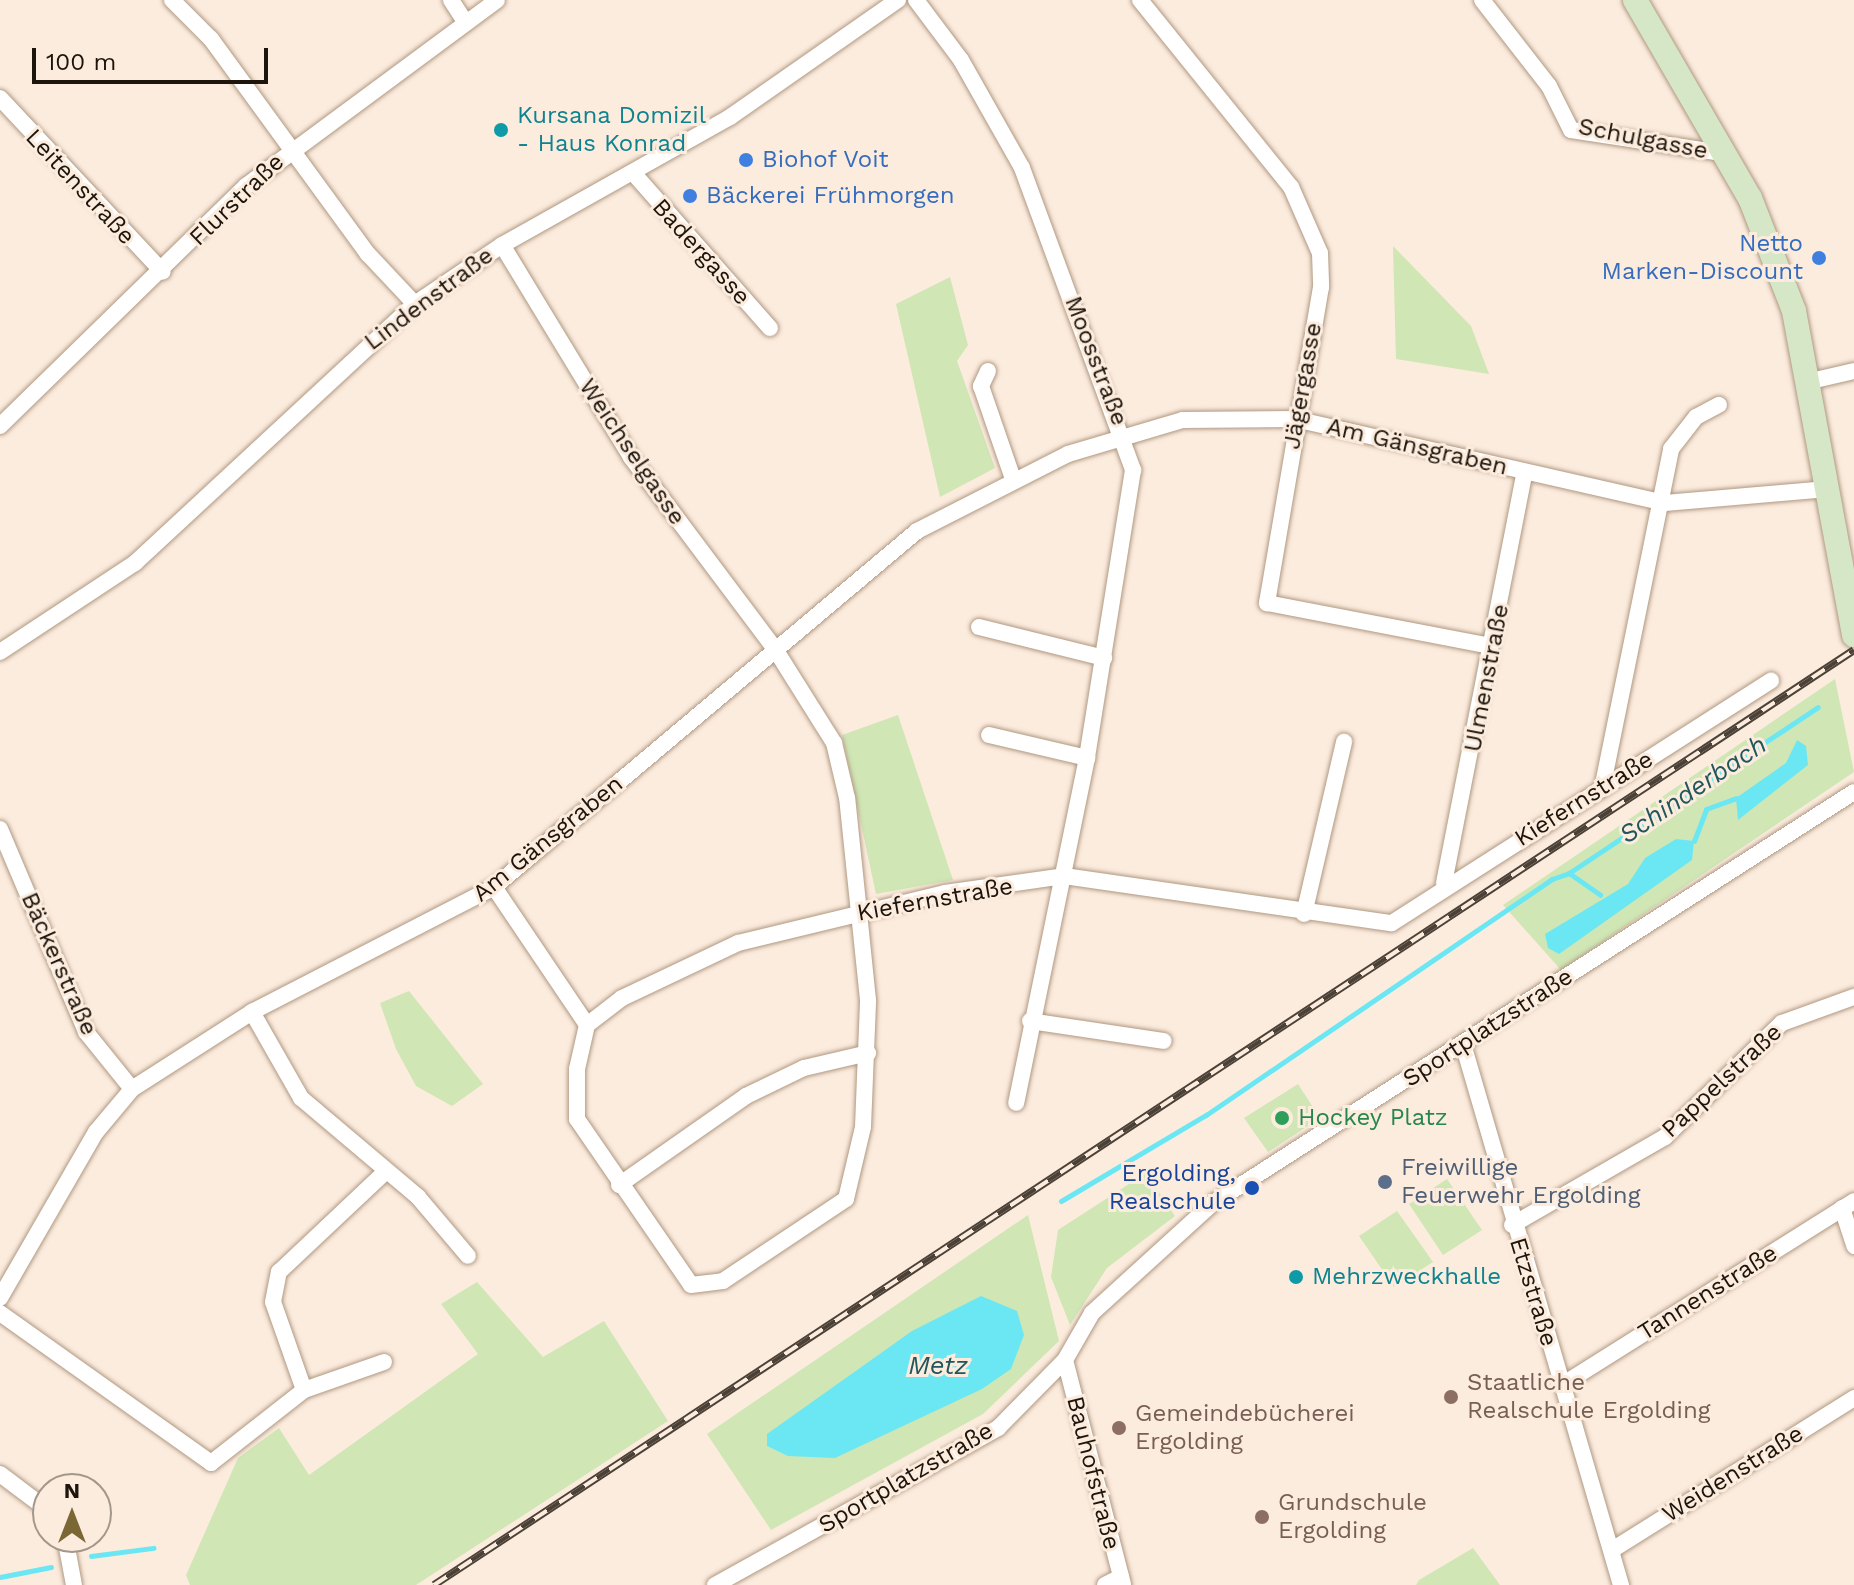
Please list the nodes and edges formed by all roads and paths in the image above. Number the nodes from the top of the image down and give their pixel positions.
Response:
1 (172, 0) edge
2 (451, 0) edge
3 (497, 0) edge
4 (898, 0) edge
5 (916, 0) edge
6 (1140, 0) edge
7 (1482, 0) edge
8 (1635, 0) edge
9 (466, 23) junction
10 (0, 98) edge
11 (293, 147) junction
12 (1727, 154) junction
13 (635, 175) junction
14 (502, 245) junction
15 (163, 272) junction
16 (415, 304) junction
17 (770, 328) dead end
18 (988, 371) dead end
19 (1854, 371) edge
20 (1811, 381) junction
21 (1719, 405) dead end
22 (1295, 419) junction
23 (2, 422) edge
24 (1123, 433) junction
25 (1525, 472) junction
26 (1013, 479) junction
27 (1828, 489) junction
28 (1664, 503) junction
29 (979, 627) dead end
30 (1854, 636) edge
31 (1490, 646) junction
32 (775, 649) junction
33 (0, 652) edge
34 (1104, 658) junction
35 (1771, 681) dead end
36 (989, 735) dead end
37 (1344, 742) dead end
38 (1087, 758) junction
39 (1602, 789) junction
40 (1854, 792) edge
41 (0, 829) edge
42 (1064, 876) junction
43 (1444, 883) junction
44 (494, 887) junction
45 (860, 913) junction
46 (1304, 914) junction
47 (1854, 997) edge
48 (252, 1012) junction
49 (1030, 1021) junction
50 (587, 1025) junction
51 (1164, 1041) dead end
52 (1463, 1044) junction
53 (868, 1053) junction
54 (132, 1089) junction
55 (1016, 1103) dead end
56 (385, 1172) junction
57 (619, 1185) junction
58 (1848, 1204) edge
59 (1512, 1225) junction
60 (1854, 1246) edge
61 (468, 1256) dead end
62 (0, 1298) edge
63 (0, 1313) edge
64 (1065, 1360) junction
65 (384, 1362) dead end
66 (1562, 1385) junction
67 (304, 1390) junction
68 (1854, 1398) edge
69 (0, 1474) edge
70 (32, 1498) edge
71 (1612, 1550) junction
72 (68, 1553) edge
73 (1122, 1581) edge
74 (74, 1585) edge
75 (715, 1585) edge
76 (1105, 1585) edge
77 (1621, 1585) edge

1 - 11 street
2 - 9 street
3 - 9 street, Flurstraße
4 - 13 street, Lindenstraße
5 - 24 street, Moosstraße
6 - 22 street, Jägergasse
7 - 12 street, Schulgasse
8 - 12 street
9 - 11 street, Flurstraße
10 - 15 street, Leitenstraße
11 - 15 street, Flurstraße
11 - 16 street
12 - 20 street
13 - 14 street, Lindenstraße
13 - 17 street, Badergasse
14 - 16 street, Lindenstraße
14 - 32 street, Weichselgasse
15 - 23 street, Flurstraße
16 - 33 street, Lindenstraße
18 - 26 street
19 - 20 street
20 - 27 street
21 - 28 street
22 - 24 street, Am Gänsgraben
22 - 25 street, Am Gänsgraben
22 - 31 street, Jägergasse
24 - 26 street, Am Gänsgraben
24 - 34 street, Moosstraße
25 - 28 street, Am Gänsgraben
25 - 31 street, Ulmenstraße
26 - 32 street, Am Gänsgraben
27 - 28 street, Am Gänsgraben
27 - 30 street
28 - 39 street
29 - 34 street
31 - 43 street, Ulmenstraße
32 - 44 street, Am Gänsgraben
32 - 45 street, Weichselgasse
34 - 38 street, Moosstraße
35 - 39 street, Kiefernstraße
36 - 38 street
37 - 46 street
38 - 42 street, Moosstraße
39 - 43 street, Kiefernstraße
40 - 52 street, Sportplatzstraße
41 - 54 street, Bäckerstraße
42 - 45 street, Kiefernstraße
42 - 46 street, Kiefernstraße
42 - 49 street, Moosstraße
43 - 46 street, Kiefernstraße
44 - 48 street, Am Gänsgraben
44 - 50 street
45 - 50 street, Kiefernstraße
45 - 53 street, Weichselgasse
47 - 59 street, Pappelstraße
48 - 54 street, Am Gänsgraben
48 - 56 street
49 - 51 street
49 - 55 street, Moosstraße
50 - 57 street
52 - 59 street, Etzstraße
52 - 64 street, Sportplatzstraße
53 - 57 street
53 - 57 street, Weichselgasse
54 - 62 street, Am Gänsgraben
56 - 61 street
56 - 67 street
58 - 60 street
58 - 66 street, Tannenstraße
59 - 66 street, Etzstraße
63 - 67 street
64 - 73 street, Bauhofstraße
64 - 75 street, Sportplatzstraße
65 - 67 street
66 - 71 street, Etzstraße
68 - 71 street, Weidenstraße
69 - 70 street
71 - 77 street, Etzstraße
72 - 74 street
73 - 76 street

